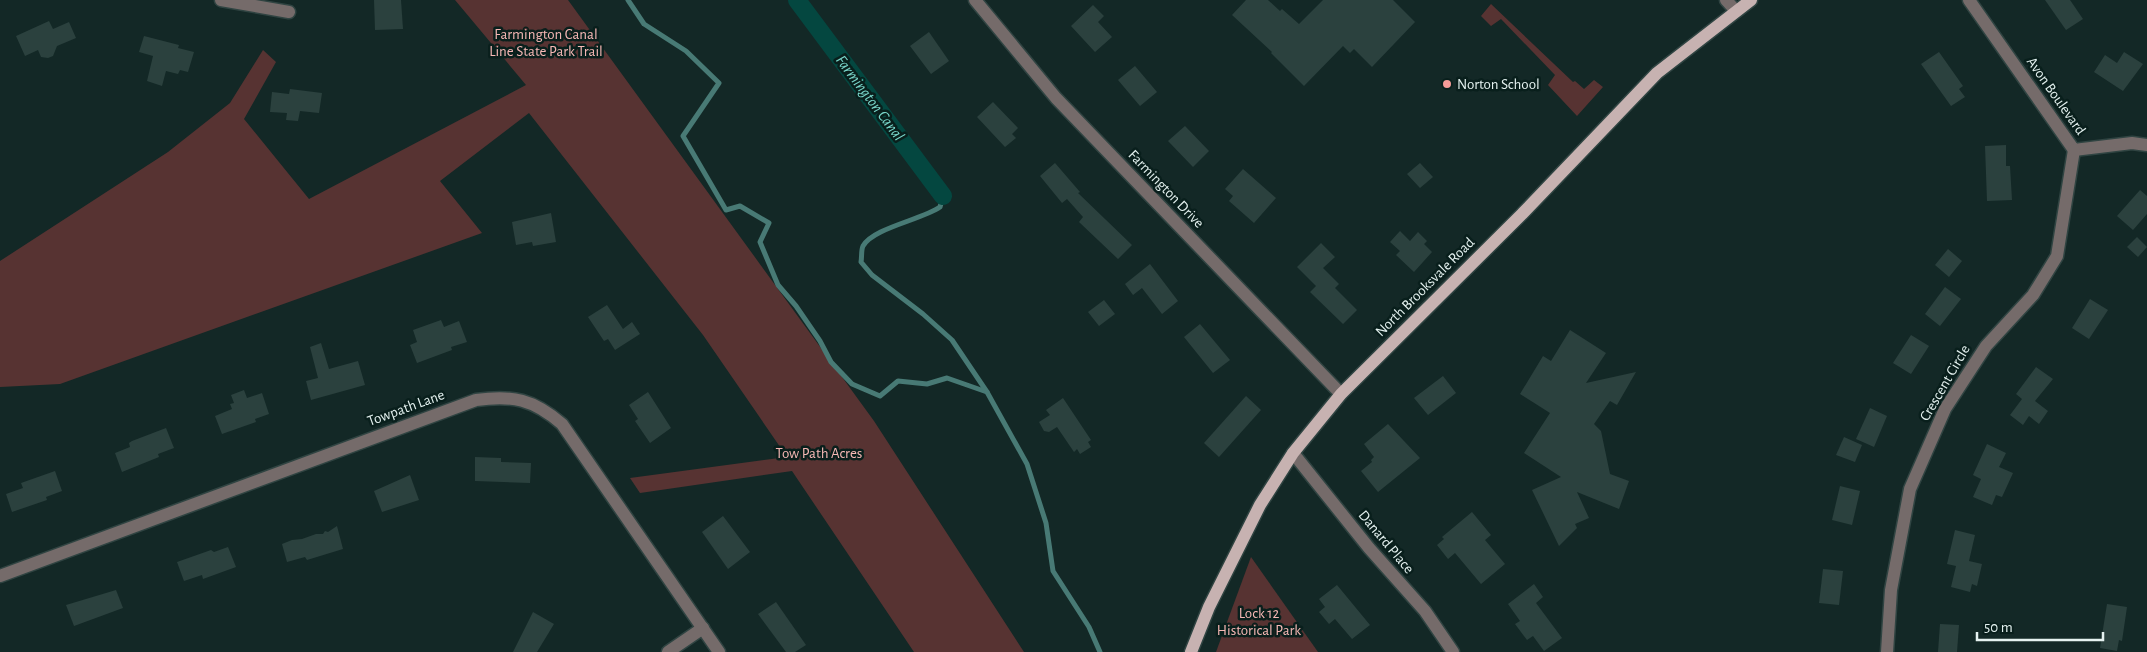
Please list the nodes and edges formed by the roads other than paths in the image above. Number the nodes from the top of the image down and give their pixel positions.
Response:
1 (221, 0) edge
2 (975, 0) edge
3 (1726, 0) edge
4 (1751, 0) edge
5 (1969, 0) edge
6 (1736, 11) junction
7 (289, 12) dead end
8 (2147, 145) edge
9 (2074, 150) junction
10 (1341, 394) junction
11 (1293, 453) junction
12 (0, 576) edge
13 (703, 628) junction
14 (668, 652) edge
15 (719, 652) edge
16 (1191, 652) edge
17 (1452, 652) edge
18 (1886, 652) edge

1 - 7 street
2 - 10 street, Farmington Drive
3 - 6 street
4 - 6 main road, North Brooksvale Road
5 - 9 street, Avon Boulevard
6 - 10 main road, North Brooksvale Road
8 - 9 street, Avon Boulevard
9 - 18 street, Crescent Circle
10 - 11 main road, North Brooksvale Road
11 - 16 main road, North Brooksvale Road
11 - 17 street, Danard Place
12 - 13 street, Towpath Lane
13 - 14 street
13 - 15 street, Towpath Lane

